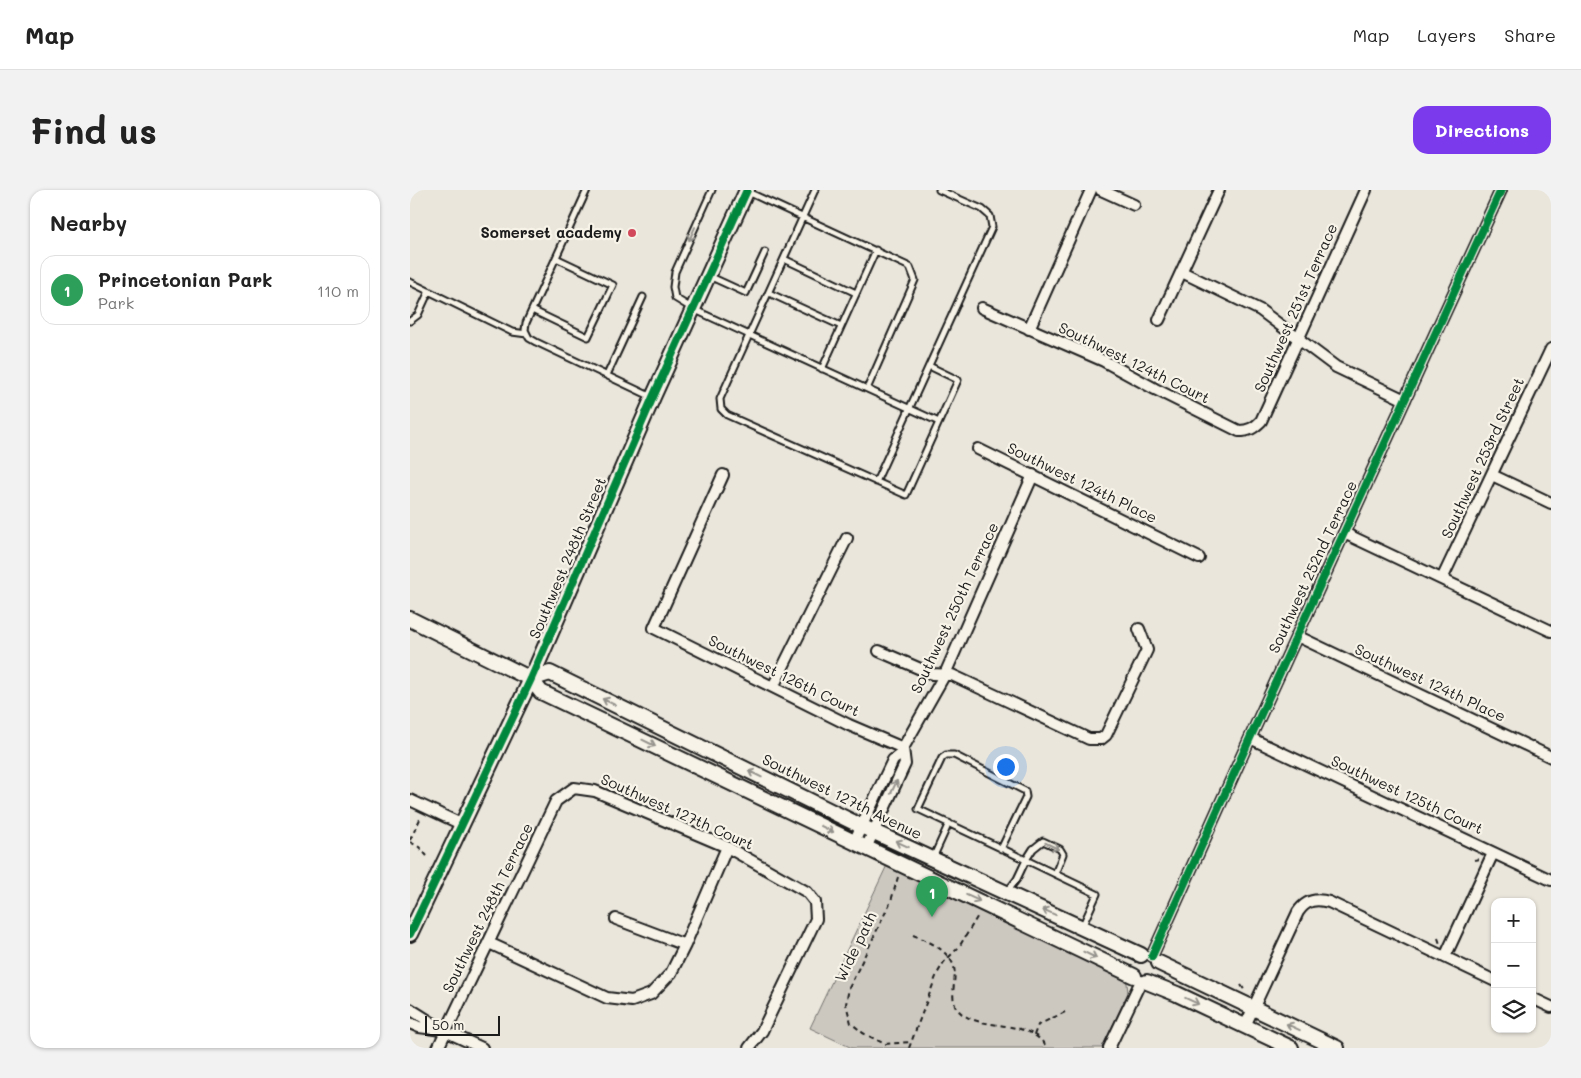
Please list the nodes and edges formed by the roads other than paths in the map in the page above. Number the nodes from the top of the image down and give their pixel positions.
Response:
1 (587, 190) edge
2 (712, 190) edge
3 (816, 190) edge
4 (939, 190) edge
5 (1091, 190) edge
6 (1101, 190) edge
7 (1219, 190) edge
8 (1366, 190) edge
9 (1501, 190) edge
10 (747, 191) edge
11 (1134, 205) dead end
12 (804, 216) junction
13 (876, 250) junction
14 (765, 252) dead end
15 (556, 258) junction
16 (784, 259) junction
17 (1182, 272) junction
18 (708, 276) junction
19 (410, 282) edge
20 (429, 291) junction
21 (856, 293) junction
22 (769, 294) junction
23 (643, 297) dead end
24 (982, 308) dead end
25 (693, 309) junction
26 (532, 310) junction
27 (1159, 320) dead end
28 (410, 321) edge
29 (841, 326) junction
30 (1029, 329) junction
31 (527, 334) junction
32 (750, 336) junction
33 (1298, 338) junction
34 (1551, 349) edge
35 (928, 366) junction
36 (822, 369) junction
37 (607, 375) junction
38 (867, 389) junction
39 (653, 397) junction
40 (1405, 400) junction
41 (909, 409) junction
42 (938, 422) junction
43 (1246, 431) joint
44 (978, 449) dead end
45 (724, 475) dead end
46 (1033, 475) junction
47 (1492, 475) junction
48 (876, 482) junction
49 (1551, 503) edge
50 (1344, 533) junction
51 (847, 538) dead end
52 (1199, 558) dead end
53 (1442, 579) junction
54 (410, 619) edge
55 (1139, 629) dead end
56 (1551, 631) edge
57 (1297, 636) junction
58 (879, 651) dead end
59 (945, 674) junction
60 (531, 678) junction
61 (773, 687) junction
62 (1250, 738) junction
63 (903, 750) junction
64 (1551, 757) edge
65 (574, 788) joint
66 (410, 800) edge
67 (461, 824) junction
68 (948, 824) junction
69 (867, 829) junction
70 (860, 844) junction
71 (727, 848) junction
72 (1001, 849) junction
73 (1493, 853) junction
74 (933, 859) junction
75 (1026, 860) junction
76 (1055, 874) junction
77 (1551, 880) edge
78 (1007, 893) junction
79 (999, 911) junction
80 (616, 919) dead end
81 (1082, 927) junction
82 (410, 934) edge
83 (489, 943) junction
84 (685, 945) junction
85 (1445, 957) junction
86 (1151, 958) junction
87 (1491, 979) edge
88 (1141, 980) junction
89 (1536, 1000) edge
90 (1551, 1007) edge
91 (410, 1009) edge
92 (1253, 1009) junction
93 (410, 1023) edge
94 (1245, 1026) junction
95 (445, 1031) junction
96 (438, 1048) edge
97 (482, 1048) edge
98 (749, 1048) edge
99 (1109, 1048) edge
100 (1291, 1048) edge
101 (1337, 1048) edge

1 - 15 lane
2 -> 25 lane
3 - 12 lane
4 - 35 lane
5 - 30 street
6 - 11 street
7 - 17 street
8 - 33 street, Southwest 251st Terrace
9 - 40 street, Southwest 252nd Terrace
10 - 12 lane
10 - 18 street, Southwest 248th Street
12 - 13 lane
12 - 16 lane
13 - 21 lane
13 - 38 lane
14 - 18 lane
15 - 26 lane
15 - 26 lane
16 - 21 lane
16 - 22 lane
17 - 27 street
17 - 33 street
18 - 25 street, Southwest 248th Street
19 - 20 lane
20 - 28 lane
20 - 31 lane
21 - 29 lane
22 - 29 lane
22 - 32 lane
23 - 37 lane
24 - 30 street, Southwest 124th Court
25 - 32 lane
25 - 39 street, Southwest 248th Street
26 - 31 lane
29 - 36 lane
30 - 43 street, Southwest 124th Court
31 - 37 lane
32 - 36 lane
32 - 48 lane
33 - 40 street
33 - 43 street, Southwest 251st Terrace
34 - 47 street, Southwest 253rd Street
35 - 41 lane
35 - 42 lane
36 - 38 lane
37 - 39 lane
38 - 41 lane
39 - 60 street, Southwest 248th Street
40 - 50 street, Southwest 252nd Terrace
41 - 42 lane
41 - 48 lane
42 - 48 lane
44 - 46 street, Southwest 124th Place
45 - 61 street, Southwest 126th Court
46 - 52 street, Southwest 124th Place
46 - 59 street, Southwest 250th Terrace
47 - 49 street
47 - 53 street, Southwest 253rd Street
50 - 53 street
50 - 57 street, Southwest 252nd Terrace
51 - 61 street
53 - 56 street
54 - 60 street
55 - 59 street
57 - 62 street, Southwest 252nd Terrace
57 - 64 street, Southwest 124th Place
58 - 59 street
59 - 63 street, Southwest 250th Terrace
60 - 67 street, Southwest 248th Street
69 -> 60 street, Southwest 127th Avenue
60 -> 70 street
61 - 63 street, Southwest 126th Court
62 - 73 street, Southwest 125th Court
62 - 86 street, Southwest 252nd Terrace
63 - 69 street, Southwest 250th Terrace
65 - 71 street, Southwest 127th Court
65 - 83 street, Southwest 248th Terrace
66 - 67 street
67 - 82 street, Southwest 248th Street
68 - 72 lane
68 - 72 lane
68 - 74 lane
69 - 70 street, Southwest 250th Terrace
74 -> 69 street, Southwest 127th Avenue
70 -> 79 street
71 - 84 street
71 - 98 street, Southwest 127th Court
72 - 75 lane
73 - 77 street, Southwest 125th Court
73 - 85 street
74 - 78 street, Southwest 127th Avenue
75 - 76 lane
75 -> 76 lane
75 - 78 lane
76 - 81 lane
78 - 79 street
81 -> 78 street, Southwest 127th Avenue
79 -> 88 street
80 - 84 street
81 - 86 street, Southwest 127th Avenue
83 - 84 street
83 - 95 street, Southwest 248th Terrace
85 - 87 street
85 - 92 street
86 - 88 street
86 - 88 street
86 - 92 street, Southwest 127th Avenue
88 -> 94 street
88 - 99 street
89 - 90 street
91 - 95 street
92 - 94 street
101 -> 92 street, Southwest 127th Avenue
93 - 95 street
94 - 100 street
95 - 96 street, Southwest 248th Terrace
95 - 97 street

